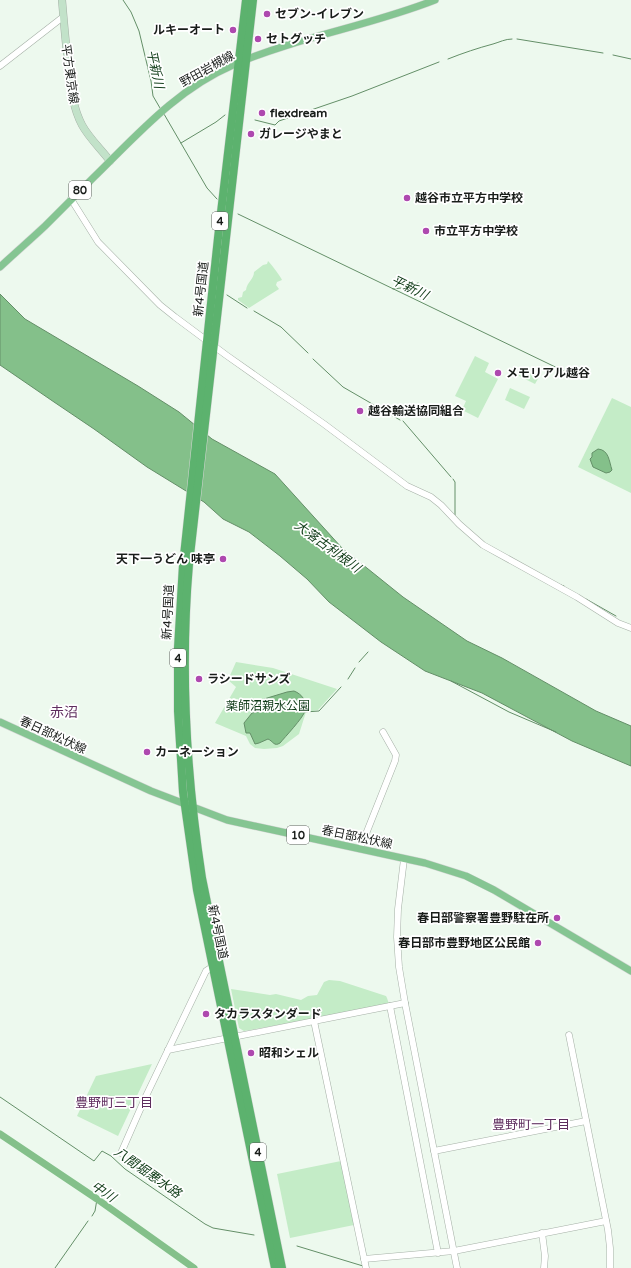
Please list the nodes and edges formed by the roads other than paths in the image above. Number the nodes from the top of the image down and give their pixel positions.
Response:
1 (62, 0) edge
2 (246, 0) edge
3 (253, 0) edge
4 (435, 0) edge
5 (63, 17) junction
6 (242, 61) junction
7 (0, 66) edge
8 (110, 161) junction
9 (71, 200) junction
10 (0, 267) edge
11 (210, 344) junction
12 (191, 514) junction
13 (631, 628) edge
14 (0, 722) edge
15 (383, 732) dead end
16 (185, 804) junction
17 (193, 807) junction
18 (360, 849) junction
19 (404, 859) junction
20 (212, 967) junction
21 (631, 972) edge
22 (404, 1003) junction
23 (390, 1006) junction
24 (314, 1021) junction
25 (569, 1035) dead end
26 (231, 1037) junction
27 (168, 1050) junction
28 (586, 1121) junction
29 (434, 1151) junction
30 (121, 1153) dead end
31 (606, 1221) junction
32 (542, 1233) junction
33 (454, 1251) junction
34 (438, 1253) junction
35 (365, 1264) edge
36 (275, 1268) edge
37 (282, 1268) edge
38 (457, 1268) edge
39 (544, 1268) edge
40 (610, 1268) edge

1 - 5 main road, 平方東京線
2 - 6 highway, 新4号国道 / 4
3 - 6 highway, 新4号国道 / 4
4 - 6 main road, 野田岩槻線 / 80
5 - 7 street
5 - 8 main road, 平方東京線
6 - 8 main road, 野田岩槻線 / 80
6 - 11 highway, 新4号国道 / 4
8 - 9 main road, 野田岩槻線 / 80
9 - 10 main road, 野田岩槻線 / 80
9 - 11 street
11 - 12 highway, 新4号国道 / 4
11 - 13 street
12 - 16 highway, 新4号国道 / 4
12 - 17 highway, 新4号国道 / 4
14 - 16 main road, 春日部松伏線 / 10
15 - 18 street
16 - 17 main road, 春日部松伏線 / 10
16 - 20 highway, 新4号国道 / 4
17 - 18 main road, 春日部松伏線 / 10
17 - 26 highway, 新4号国道 / 4
18 - 19 main road, 春日部松伏線 / 10
19 - 21 main road, 春日部松伏線 / 10
19 - 22 street
20 - 26 highway, 新4号国道 / 4
20 - 27 street
22 - 23 street
22 - 29 street
23 - 24 street
23 - 34 street
24 - 26 street
24 - 35 street
25 - 28 street
26 - 27 street
26 - 36 highway, 新4号国道 / 4
26 - 37 highway, 新4号国道 / 4
27 - 30 street
28 - 29 street
28 - 31 street
29 - 33 street
31 - 32 street
31 - 40 street
32 - 33 street
32 - 39 street
33 - 34 street
33 - 38 street
34 - 35 street

